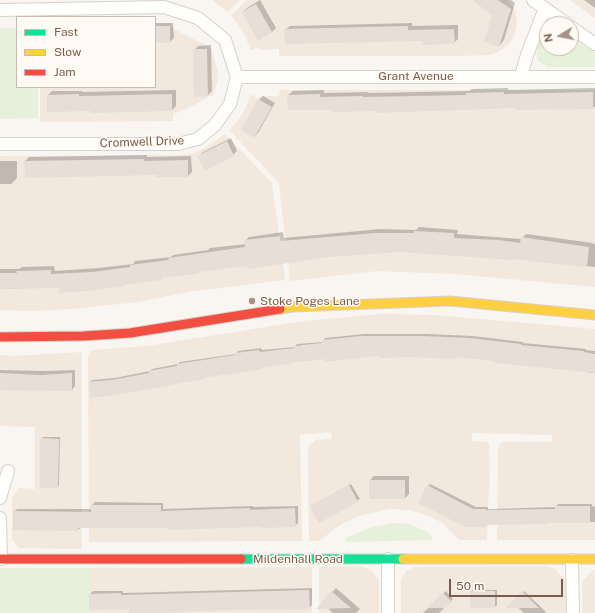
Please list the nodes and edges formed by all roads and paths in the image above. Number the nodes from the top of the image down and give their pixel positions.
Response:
1 (533, 0) edge
2 (545, 8) junction
3 (0, 10) edge
4 (556, 16) edge
5 (579, 33) edge
6 (595, 44) edge
7 (521, 76) junction
8 (236, 77) junction
9 (595, 77) edge
10 (0, 144) edge
11 (595, 315) edge
12 (0, 337) edge
13 (8, 471) dead end
14 (0, 498) edge
15 (0, 518) edge
16 (0, 559) edge
17 (388, 559) junction
18 (595, 559) edge
19 (572, 560) junction
20 (388, 613) edge
21 (573, 613) edge

1 - 2 street
2 - 4 street
2 - 7 street
3 - 8 street, Cromwell Drive
5 - 6 street
7 - 8 street, Grant Avenue
7 - 9 street, Grant Avenue
8 - 10 street, Cromwell Drive
11 - 12 street
13 - 14 street
15 - 16 street, Mildenhall Road
16 - 17 street, Mildenhall Road
17 - 19 street, Mildenhall Road
17 - 20 street
18 - 19 street, Mildenhall Road
19 - 21 street

